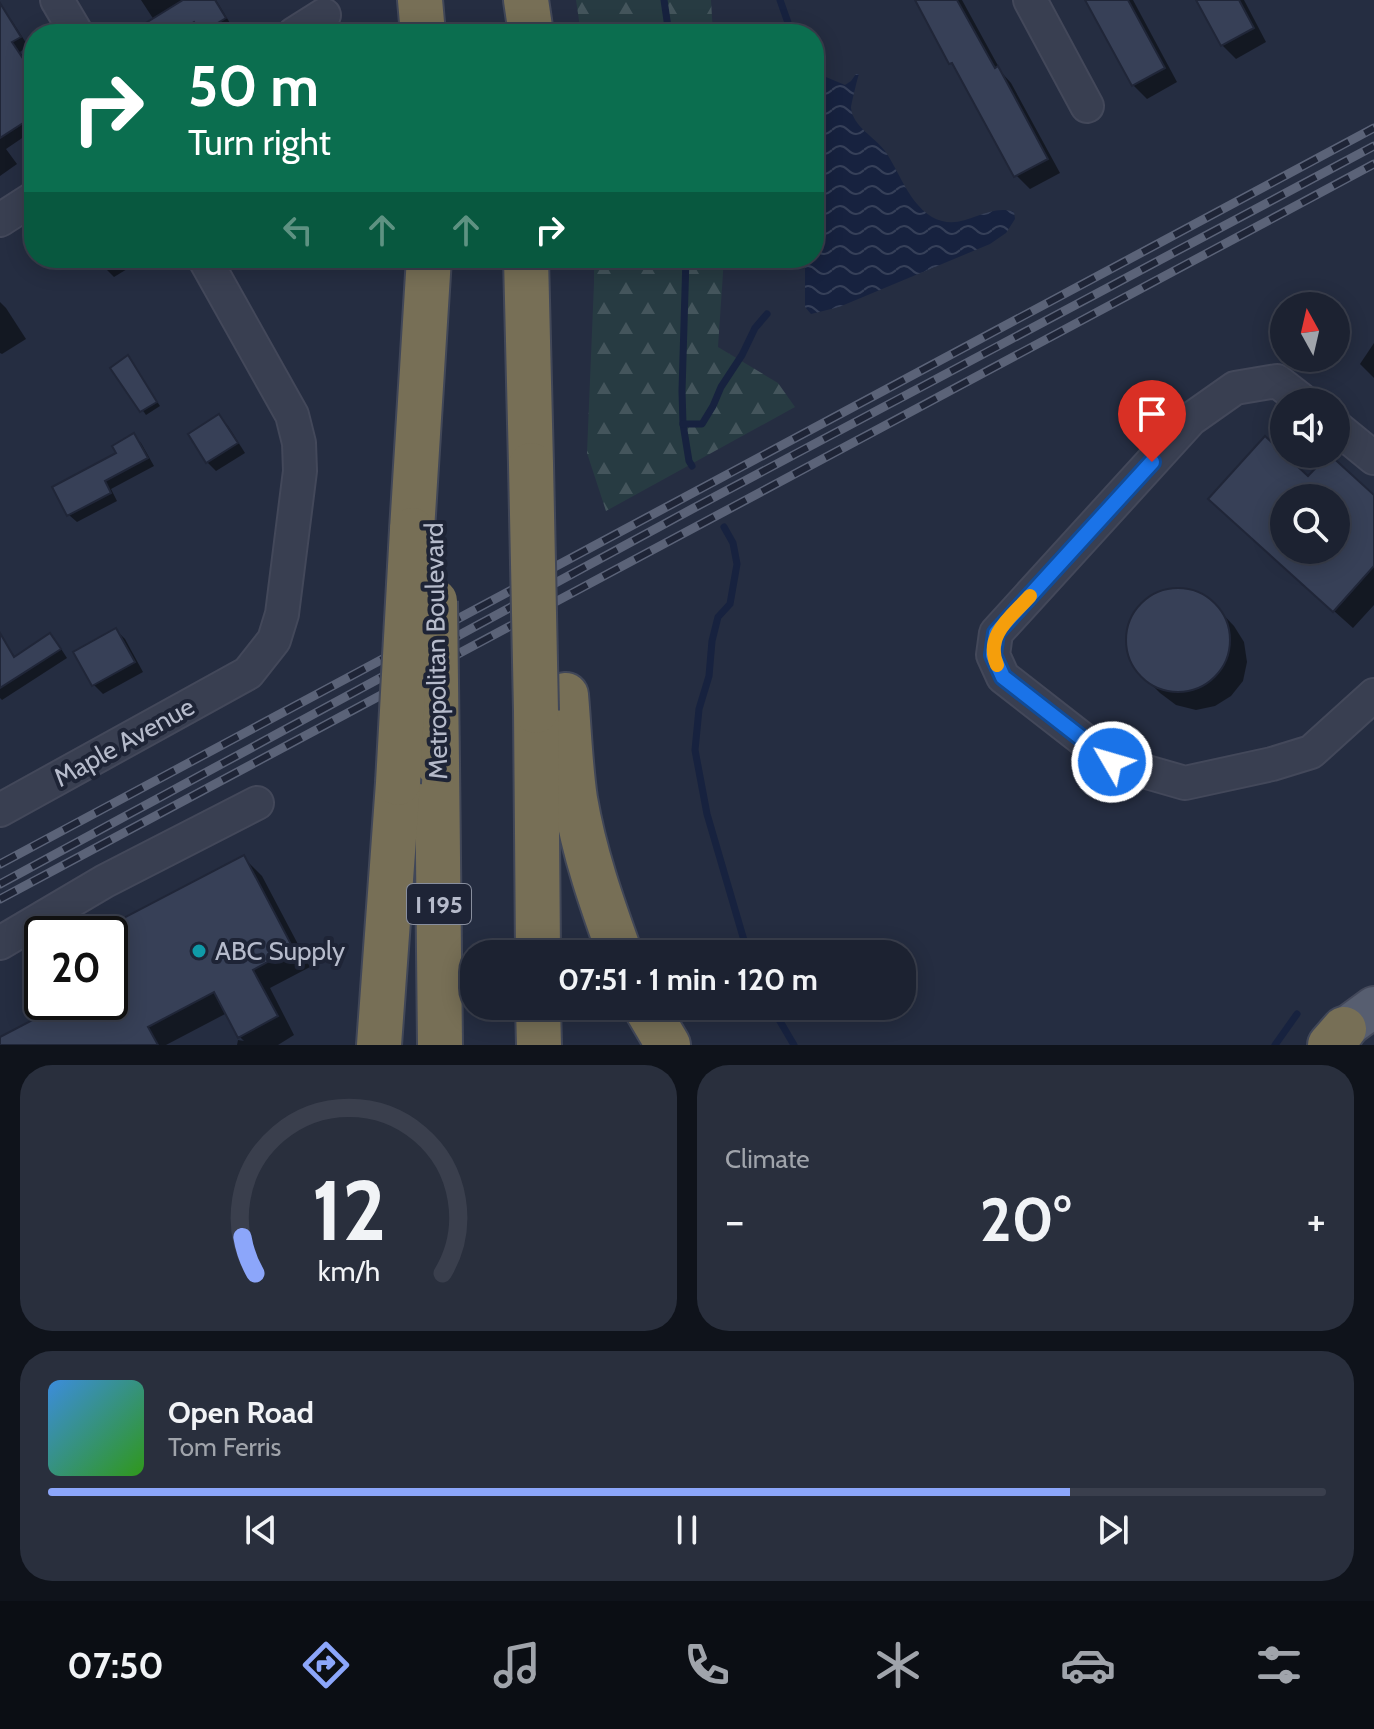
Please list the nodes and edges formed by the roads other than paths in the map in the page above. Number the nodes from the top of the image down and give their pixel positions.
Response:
1 (57, 0) edge
2 (420, 0) edge
3 (511, 0) edge
4 (526, 0) edge
5 (1030, 0) edge
6 (324, 15) dead end
7 (71, 24) edge
8 (310, 24) edge
9 (422, 24) edge
10 (513, 24) edge
11 (530, 24) edge
12 (1087, 106) dead end
13 (24, 204) edge
14 (0, 220) edge
15 (210, 268) edge
16 (429, 268) edge
17 (527, 268) edge
18 (549, 268) edge
19 (1286, 388) edge
20 (1350, 438) edge
21 (545, 457) junction
22 (1374, 458) edge
23 (423, 524) junction
24 (1374, 695) edge
25 (551, 703) junction
26 (257, 803) dead end
27 (0, 809) edge
28 (539, 940) edge
29 (615, 940) edge
30 (0, 943) edge
31 (538, 1020) edge
32 (653, 1020) edge
33 (379, 1045) edge
34 (440, 1045) edge
35 (539, 1045) edge
36 (668, 1045) edge

1 - 7 street
2 - 9 highway
3 - 10 highway
4 - 11 highway
5 - 12 street
6 - 8 street
13 - 14 street
15 - 27 street, Maple Avenue
16 - 23 highway, Metropolitan Boulevard / I 195
17 - 21 highway
18 - 21 highway
19 - 24 street
20 - 22 street
21 - 25 highway, bridge
23 - 33 highway, bridge
23 - 34 highway, Metropolitan Boulevard / I 195, bridge
25 - 28 highway
25 - 29 highway
26 - 30 street
31 - 35 highway
32 - 36 highway

